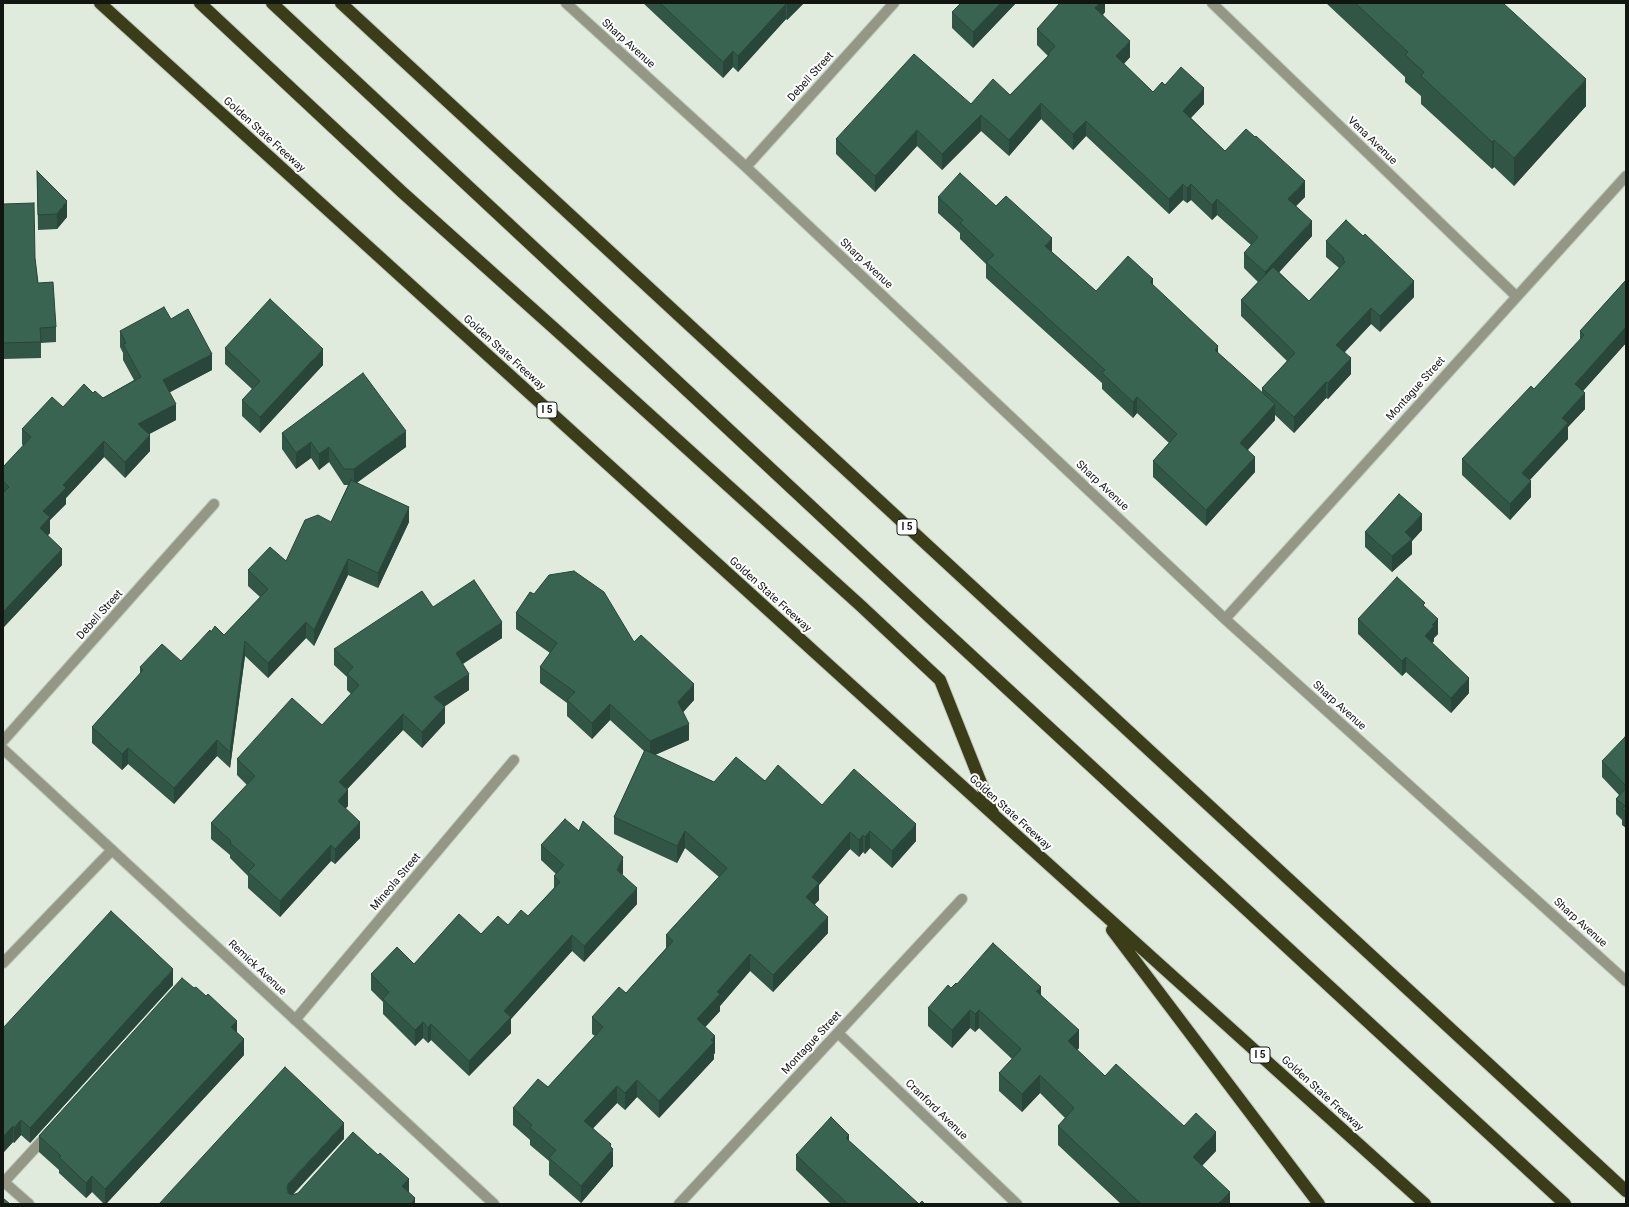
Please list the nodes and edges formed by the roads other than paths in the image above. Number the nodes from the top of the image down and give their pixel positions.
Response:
1 (100, 3) edge
2 (200, 3) edge
3 (272, 3) edge
4 (341, 3) edge
5 (566, 3) edge
6 (894, 3) edge
7 (1212, 3) edge
8 (746, 167) junction
9 (1626, 176) edge
10 (1516, 296) junction
11 (214, 504) dead end
12 (1225, 619) junction
13 (3, 741) edge
14 (3, 749) edge
15 (514, 760) dead end
16 (994, 816) junction
17 (112, 850) junction
18 (962, 899) dead end
19 (1094, 907) junction
20 (3, 963) edge
21 (1626, 982) edge
22 (295, 1020) junction
23 (838, 1033) junction
24 (56, 1124) edge
25 (3, 1183) edge
26 (1626, 1191) edge
27 (29, 1204) edge
28 (494, 1204) edge
29 (679, 1204) edge
30 (1017, 1204) edge
31 (1319, 1204) edge
32 (1425, 1204) edge
33 (1565, 1204) edge

1 - 16 highway, Golden State Freeway / I 5
2 - 16 highway
3 - 33 highway
4 - 26 highway, I 5
5 - 8 street, Sharp Avenue
6 - 8 street, Debell Street
7 - 10 street, Vena Avenue
8 - 12 street, Sharp Avenue
9 - 10 street, Montague Street
10 - 12 street, Montague Street
11 - 13 street, Debell Street
12 - 21 street, Sharp Avenue
14 - 17 street, Remick Avenue
15 - 22 street, Mineola Street
16 - 19 highway, Golden State Freeway / I 5
17 - 20 street
17 - 22 street, Remick Avenue
18 - 23 street, Montague Street
19 - 31 highway
19 - 32 highway, Golden State Freeway / I 5
22 - 28 street, Remick Avenue
23 - 29 street, Montague Street
23 - 30 street, Cranford Avenue
24 - 25 street
25 - 27 street

